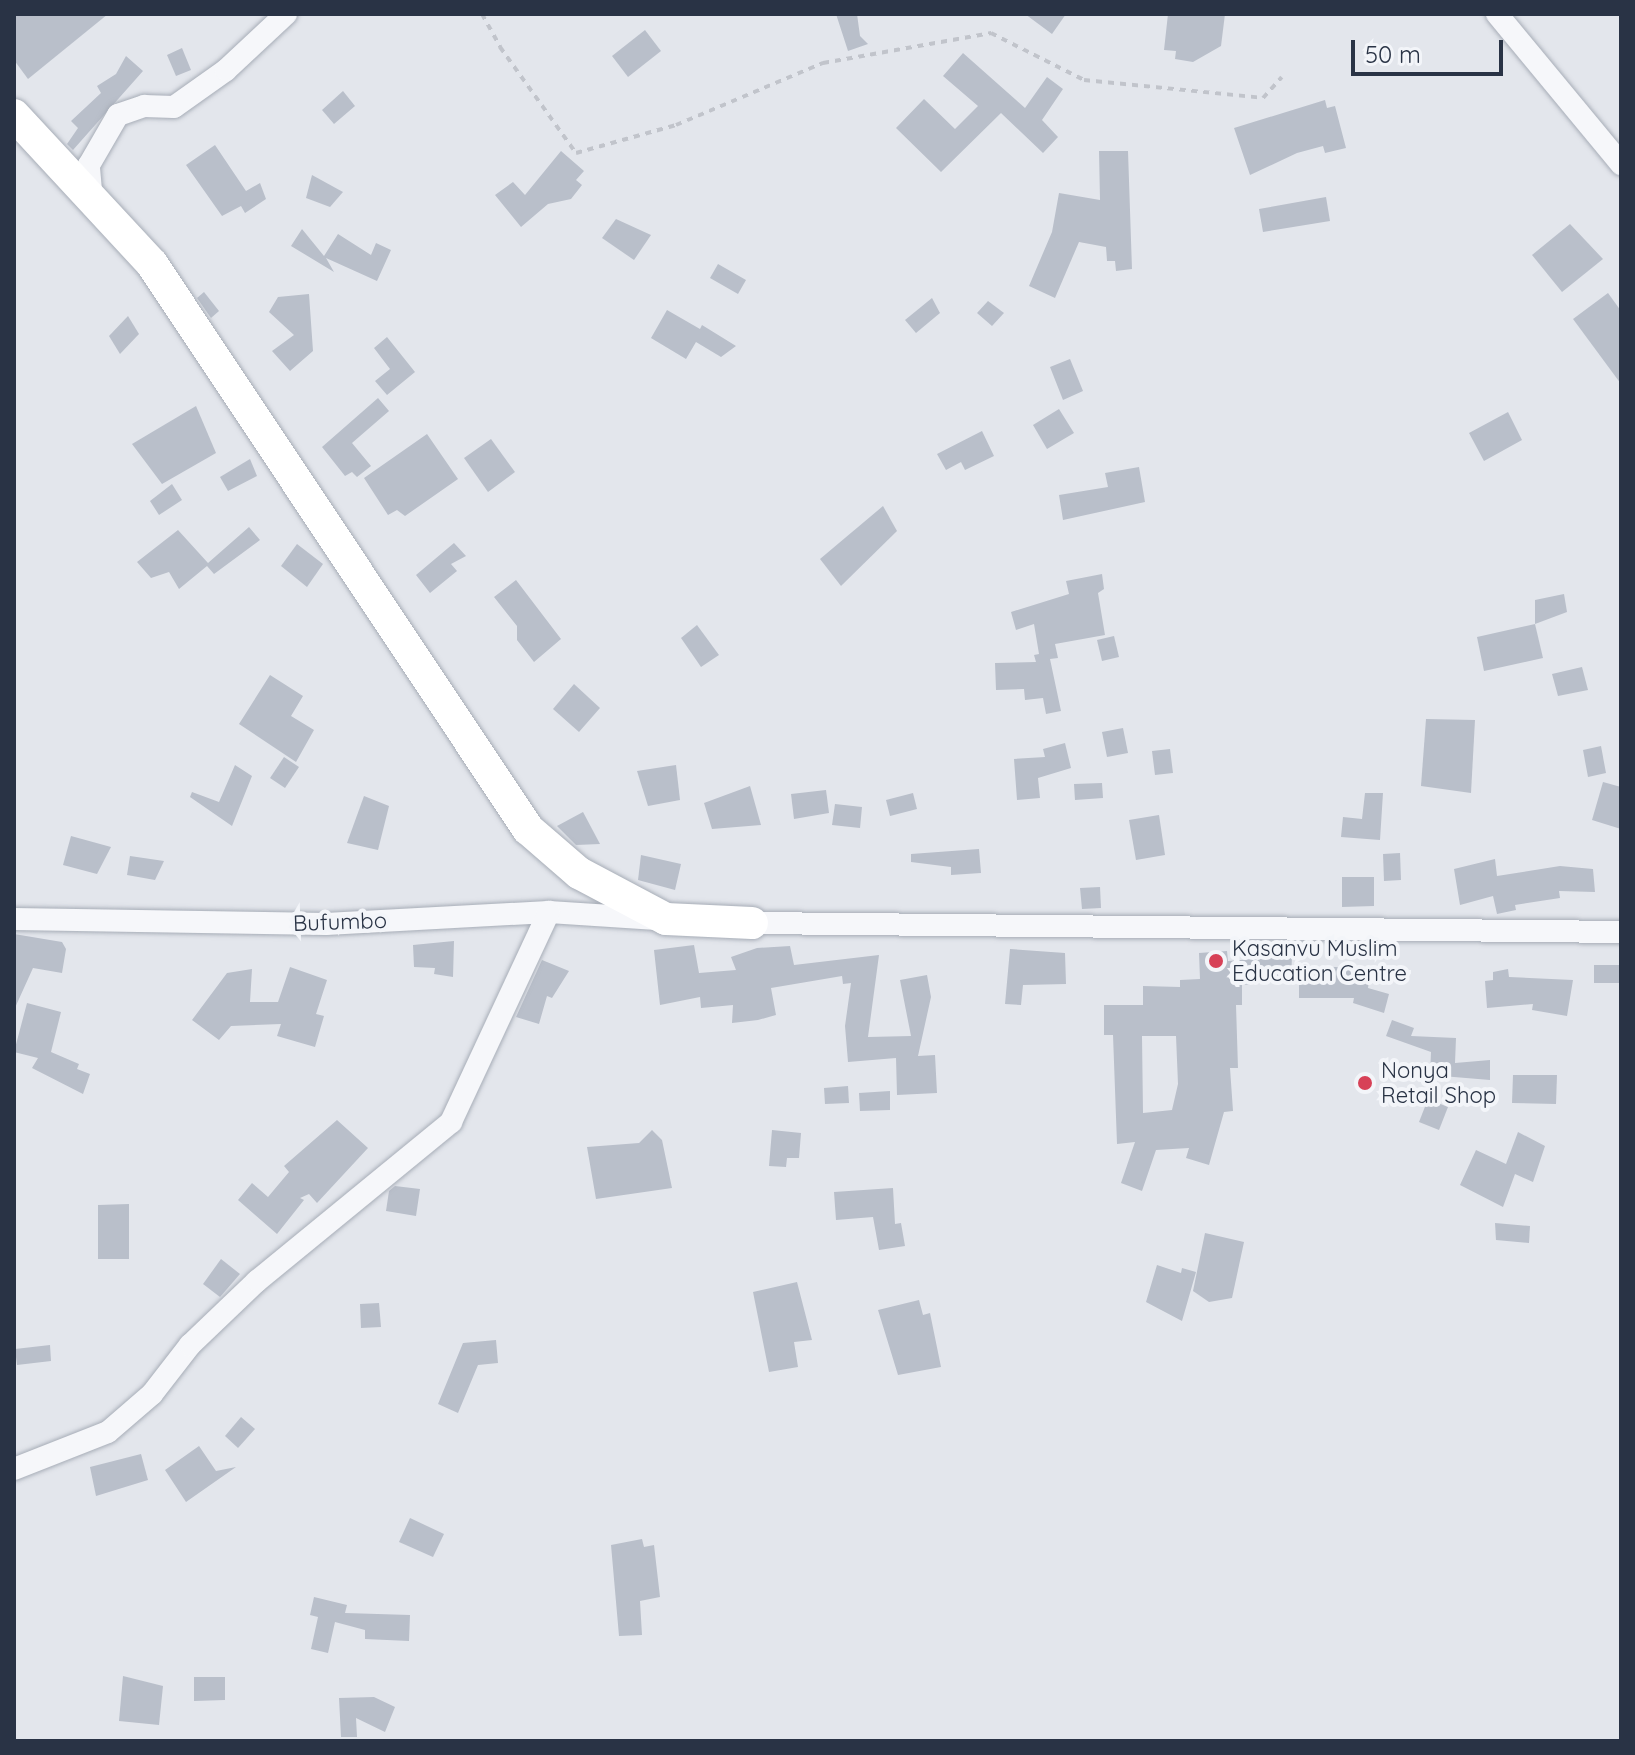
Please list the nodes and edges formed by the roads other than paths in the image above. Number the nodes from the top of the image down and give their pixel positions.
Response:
1 (286, 14) edge
2 (1497, 14) edge
3 (14, 115) edge
4 (1621, 164) edge
5 (92, 202) junction
6 (549, 912) junction
7 (14, 919) edge
8 (666, 919) junction
9 (752, 923) joint
10 (1621, 932) edge
11 (14, 1469) edge

1 - 5 street
2 - 4 street
3 - 5 street
5 - 8 street
6 - 7 street, Bufumbo
6 - 8 street, Bufumbo
6 - 11 street
8 - 9 street
9 - 10 street

